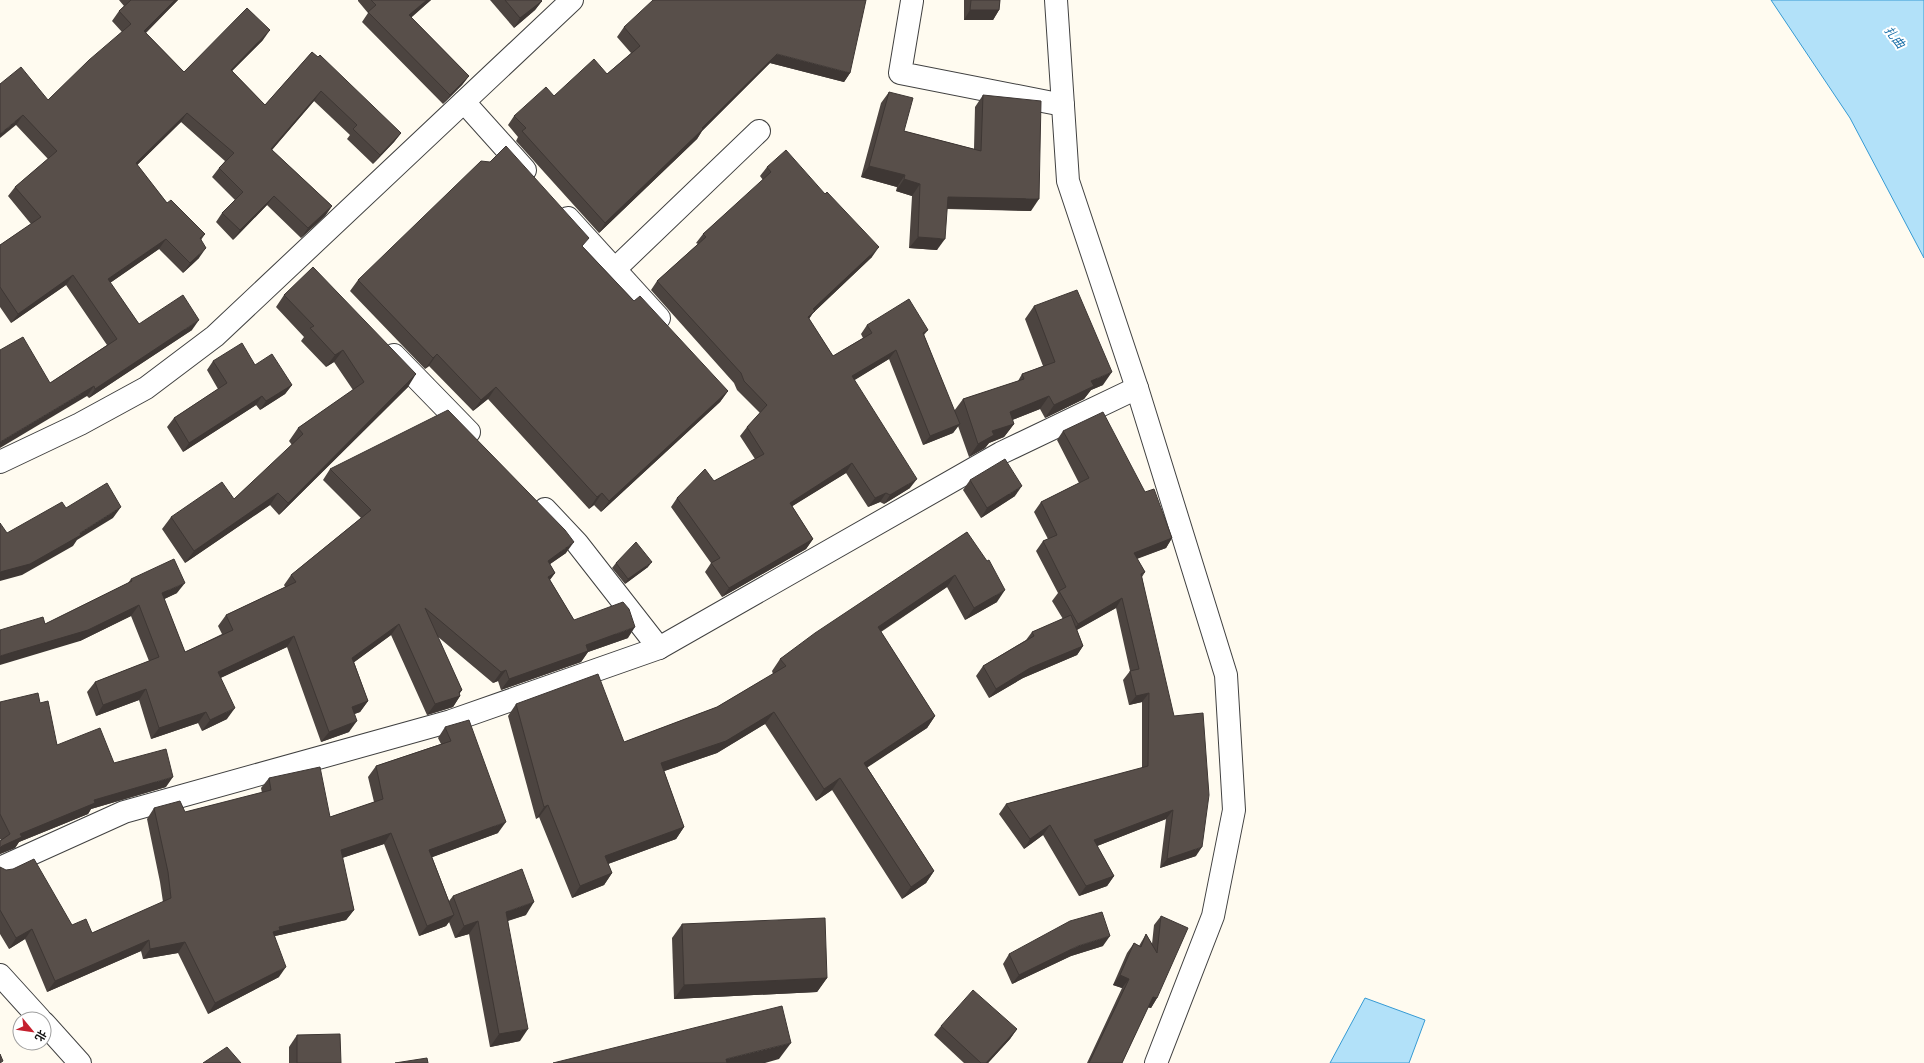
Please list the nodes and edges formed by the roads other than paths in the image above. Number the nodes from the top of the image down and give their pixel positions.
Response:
1 (572, 0) edge
2 (1056, 0) edge
3 (912, 1) edge
4 (464, 102) junction
5 (1063, 105) junction
6 (760, 131) dead end
7 (537, 183) edge
8 (552, 200) edge
9 (615, 269) junction
10 (672, 333) edge
11 (383, 343) edge
12 (1137, 388) junction
13 (483, 446) edge
14 (0, 462) edge
15 (533, 497) edge
16 (659, 648) junction
17 (0, 868) edge
18 (0, 975) edge
19 (33, 1011) edge
20 (52, 1032) edge
21 (80, 1063) edge
22 (1156, 1063) edge

1 - 4 street
2 - 5 street
3 - 5 street
4 - 7 street
4 - 14 street
5 - 12 street
6 - 9 street
8 - 9 street
9 - 10 street
11 - 13 street
12 - 16 street
12 - 22 street
15 - 16 street
16 - 17 street
18 - 19 street
20 - 21 street

